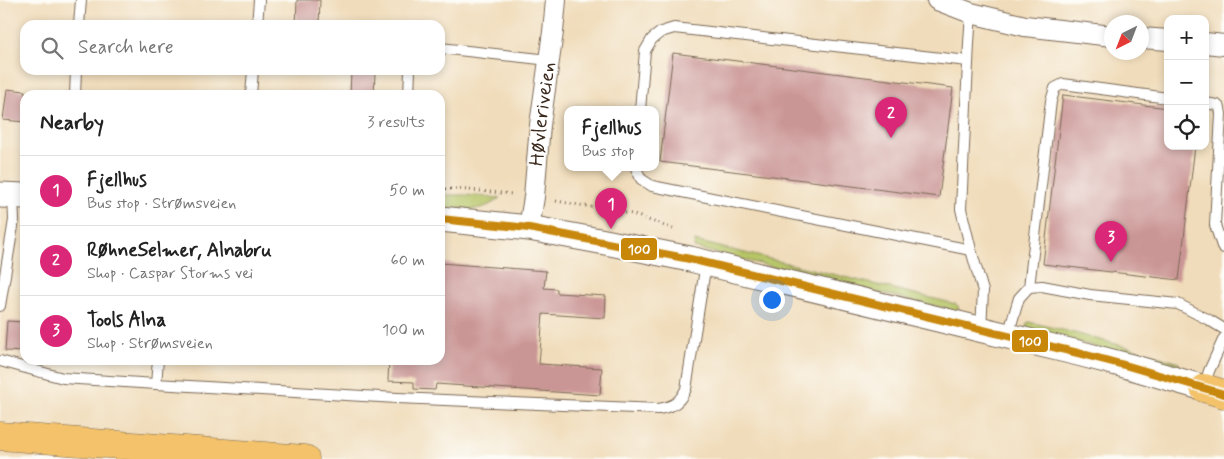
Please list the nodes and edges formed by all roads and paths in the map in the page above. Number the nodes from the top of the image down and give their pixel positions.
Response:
1 (81, 0) edge
2 (259, 0) edge
3 (556, 0) edge
4 (938, 0) edge
5 (971, 13) junction
6 (79, 20) edge
7 (257, 20) edge
8 (1104, 35) edge
9 (1149, 39) edge
10 (1164, 40) edge
11 (1209, 43) edge
12 (1224, 44) edge
13 (445, 49) edge
14 (549, 60) junction
15 (968, 61) junction
16 (76, 75) edge
17 (253, 75) edge
18 (410, 75) edge
19 (75, 90) edge
20 (251, 90) edge
21 (409, 90) edge
22 (1164, 97) edge
23 (1209, 104) edge
24 (640, 106) edge
25 (637, 171) edge
26 (13, 196) edge
27 (445, 220) edge
28 (529, 228) junction
29 (1224, 248) edge
30 (970, 250) junction
31 (706, 263) junction
32 (1029, 287) junction
33 (0, 306) edge
34 (1224, 329) edge
35 (981, 330) junction
36 (1007, 336) junction
37 (1223, 341) edge
38 (0, 361) edge
39 (158, 365) edge
40 (156, 384) junction
41 (1214, 391) edge
42 (0, 436) edge
43 (305, 459) edge

1 - 6 lane
2 - 7 lane
3 - 14 street, Høvleriveien
4 - 5 street
5 - 8 street
5 - 15 lane
9 - 10 street
11 - 12 street
13 - 14 lane
14 - 28 street, Høvleriveien
15 - 24 lane
15 - 30 lane
16 - 19 lane
17 - 20 lane
18 - 21 lane
22 - 32 lane
23 - 29 lane
25 - 30 lane
26 - 33 lane
27 - 28 street
28 - 31 street
30 - 35 lane
31 - 35 street
31 - 40 lane
32 - 34 lane
32 - 36 lane
35 - 36 street
36 - 41 street
37 - 41 lane
38 - 40 lane
39 - 40 lane
42 - 43 highway

